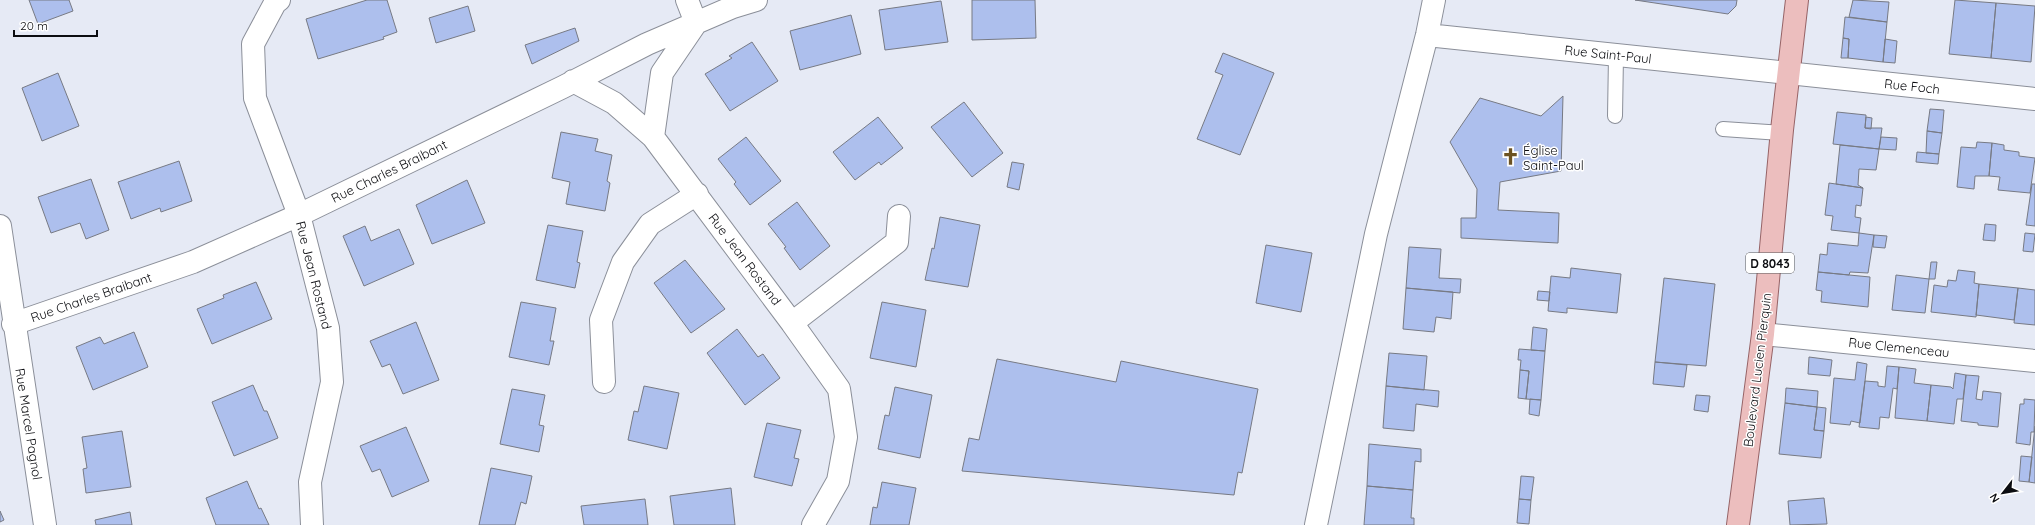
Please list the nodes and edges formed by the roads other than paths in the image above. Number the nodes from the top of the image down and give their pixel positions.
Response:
1 (278, 0) edge
2 (687, 0) edge
3 (756, 0) edge
4 (1434, 0) edge
5 (1797, 0) edge
6 (696, 23) junction
7 (1427, 35) junction
8 (1616, 56) junction
9 (1789, 73) junction
10 (573, 82) junction
11 (2035, 98) edge
12 (1615, 116) dead end
13 (1723, 129) dead end
14 (1782, 133) junction
15 (653, 137) junction
16 (697, 194) junction
17 (299, 215) junction
18 (899, 216) dead end
19 (0, 226) edge
20 (792, 323) junction
21 (13, 324) junction
22 (1763, 334) junction
23 (2035, 361) edge
24 (604, 382) dead end
25 (45, 525) edge
26 (312, 525) edge
27 (813, 525) edge
28 (1316, 525) edge
29 (1738, 525) edge

1 - 17 street, Rue Jean Rostand
2 - 6 street
3 - 6 street, Rue Charles Braibant
4 - 7 street
5 - 9 main road, Boulevard Lucien Pierquin / D 8043
6 - 10 street, Rue Charles Braibant
6 - 15 street
7 - 8 street, Rue Saint-Paul
7 - 28 street
8 - 9 street, Rue Saint-Paul
8 - 12 lane
9 - 11 street, Rue Foch
9 - 14 main road, Boulevard Lucien Pierquin / D 8043
10 - 15 street, Rue Jean Rostand
10 - 17 street, Rue Charles Braibant
13 - 14 lane
14 - 22 main road, Boulevard Lucien Pierquin / D 8043
15 - 16 street, Rue Jean Rostand
16 - 20 street, Rue Jean Rostand
16 - 24 street
17 - 21 street, Rue Charles Braibant
17 - 26 street, Rue Jean Rostand
18 - 20 street
19 - 21 street, Rue Marcel Pagnol
20 - 27 street, Rue Jean Rostand
21 - 25 street, Rue Marcel Pagnol
22 - 23 street, Rue Clemenceau
22 - 29 main road, Boulevard Lucien Pierquin / D 8043

